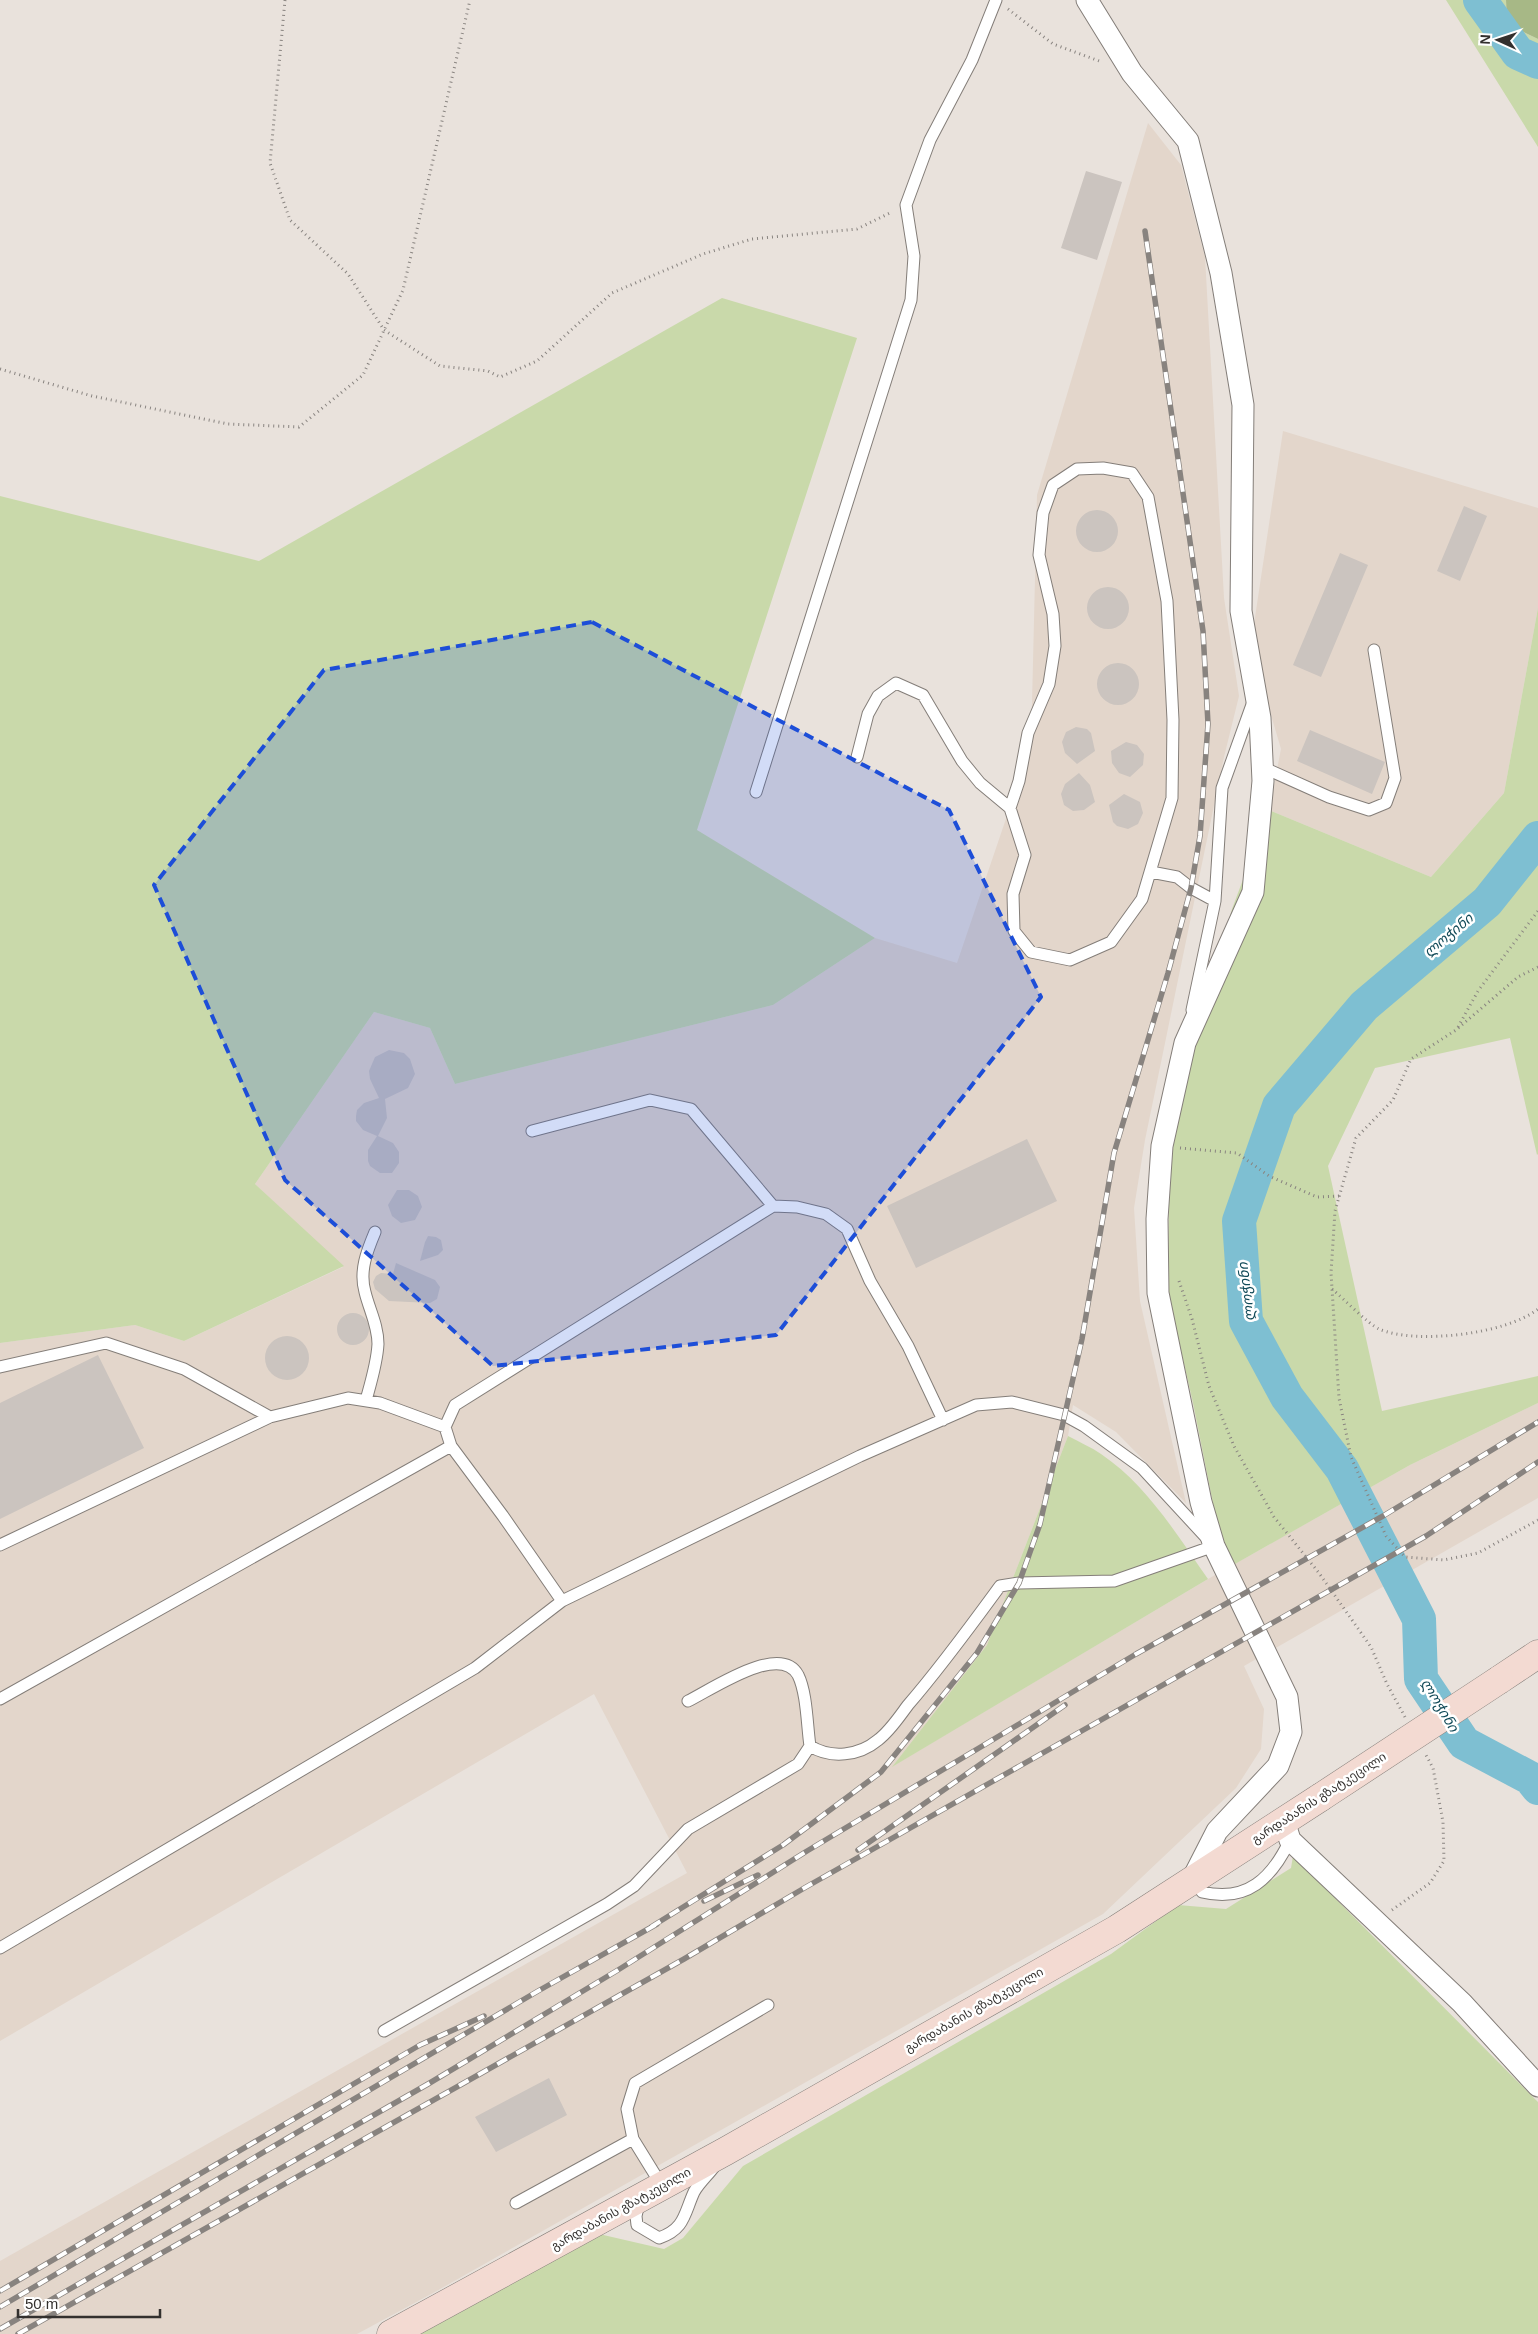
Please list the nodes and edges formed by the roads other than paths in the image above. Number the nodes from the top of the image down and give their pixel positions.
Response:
1 (996, 0) edge
2 (1087, 0) edge
3 (1374, 650) dead end
4 (1256, 693) junction
5 (857, 757) dead end
6 (1262, 767) junction
7 (756, 792) dead end
8 (1010, 808) junction
9 (1151, 872) junction
10 (1214, 901) junction
11 (1184, 1043) junction
12 (532, 1131) dead end
13 (774, 1206) junction
14 (375, 1232) dead end
15 (0, 1367) edge
16 (366, 1400) junction
17 (270, 1417) junction
18 (943, 1420) junction
19 (445, 1427) junction
20 (451, 1446) junction
21 (0, 1545) edge
22 (1214, 1546) junction
23 (562, 1601) junction
24 (1538, 1654) edge
25 (0, 1699) edge
26 (688, 1701) dead end
27 (810, 1746) junction
28 (1287, 1831) junction
29 (1193, 1878) junction
30 (0, 1948) edge
31 (768, 2005) dead end
32 (384, 2031) dead end
33 (1538, 2086) edge
34 (633, 2139) junction
35 (726, 2151) junction
36 (651, 2192) junction
37 (516, 2204) dead end
38 (391, 2334) edge

1 - 7 lane
2 - 4 street
3 - 6 lane
4 - 6 street
4 - 10 lane
5 - 8 lane
6 - 11 street
8 - 9 lane
8 - 9 lane
9 - 10 lane
10 - 11 lane
11 - 22 street
12 - 13 lane
13 - 18 lane
13 - 19 lane
14 - 16 lane
15 - 17 lane
16 - 17 lane
16 - 19 lane
17 - 21 lane
18 - 22 lane
18 - 23 lane
19 - 20 lane
20 - 23 lane
20 - 25 lane
22 - 27 lane
22 - 29 street
23 - 30 lane
24 - 28 main road, გარდაბანის გზატკეცილი, bridge
26 - 27 lane
27 - 32 lane
28 - 29 main road, გარდაბანის გზატკეცილი
28 - 29 lane
28 - 33 street
29 - 35 main road, გარდაბანის გზატკეცილი
31 - 34 lane
34 - 36 lane
34 - 37 lane
35 - 36 main road, გარდაბანის გზატკეცილი
35 - 36 lane
36 - 38 main road, გარდაბანის გზატკეცილი

